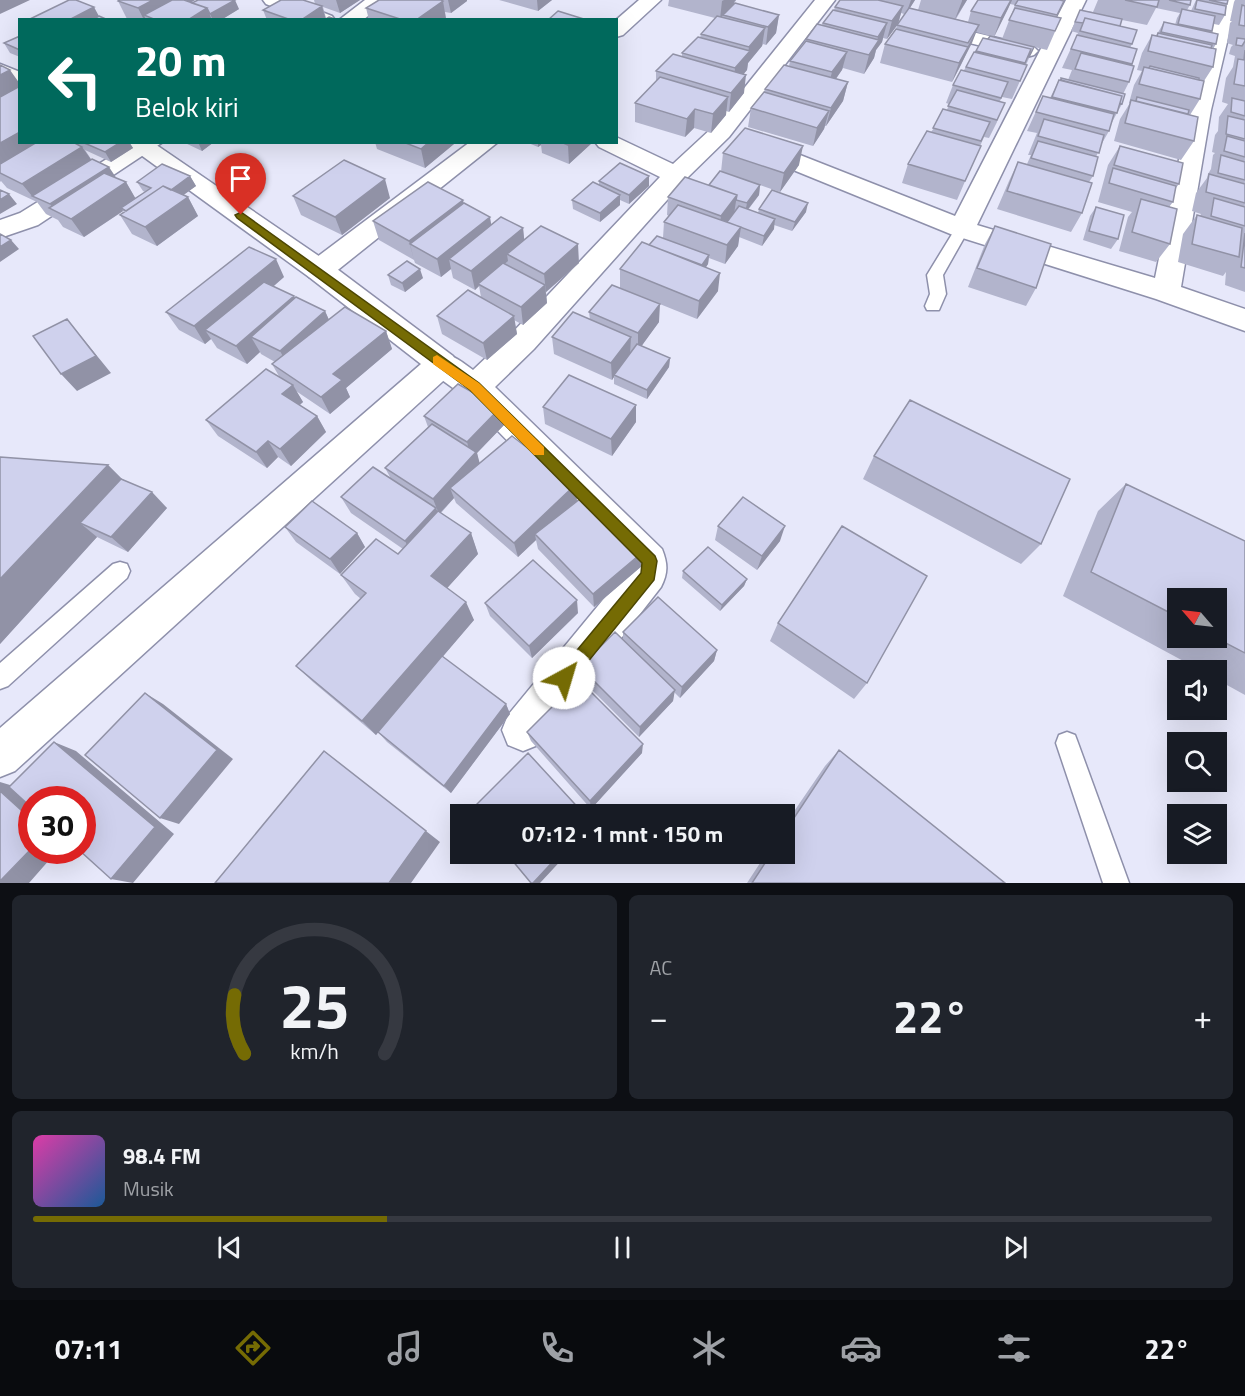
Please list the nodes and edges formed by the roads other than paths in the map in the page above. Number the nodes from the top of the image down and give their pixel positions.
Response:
1 (273, 0) edge
2 (378, 0) edge
3 (651, 0) edge
4 (1076, 0) edge
5 (1227, 0) edge
6 (832, 4) edge
7 (320, 18) edge
8 (352, 18) edge
9 (914, 24) edge
10 (618, 29) edge
11 (1049, 56) junction
12 (0, 71) edge
13 (16, 90) edge
14 (721, 132) junction
15 (143, 144) edge
16 (483, 144) edge
17 (611, 144) edge
18 (676, 175) junction
19 (0, 229) edge
20 (962, 229) junction
21 (319, 270) junction
22 (1166, 292) junction
23 (933, 306) dead end
24 (1245, 320) edge
25 (442, 364) junction
26 (475, 387) junction
27 (120, 571) dead end
28 (0, 678) edge
29 (523, 730) dead end
30 (1066, 743) dead end
31 (0, 756) edge
32 (1116, 883) edge

1 - 7 street
2 - 8 street
3 - 10 street
4 - 11 street
5 - 22 street
6 - 14 street
9 - 11 street
11 - 20 street
12 - 13 street
14 - 18 street
14 - 20 street
15 - 19 street
15 - 21 street
16 - 21 street
17 - 18 street
18 - 26 street
20 - 22 street
20 - 23 lane
21 - 25 street
22 - 24 street
25 - 26 street
25 - 31 street
26 - 29 street
27 - 28 lane
30 - 32 lane

